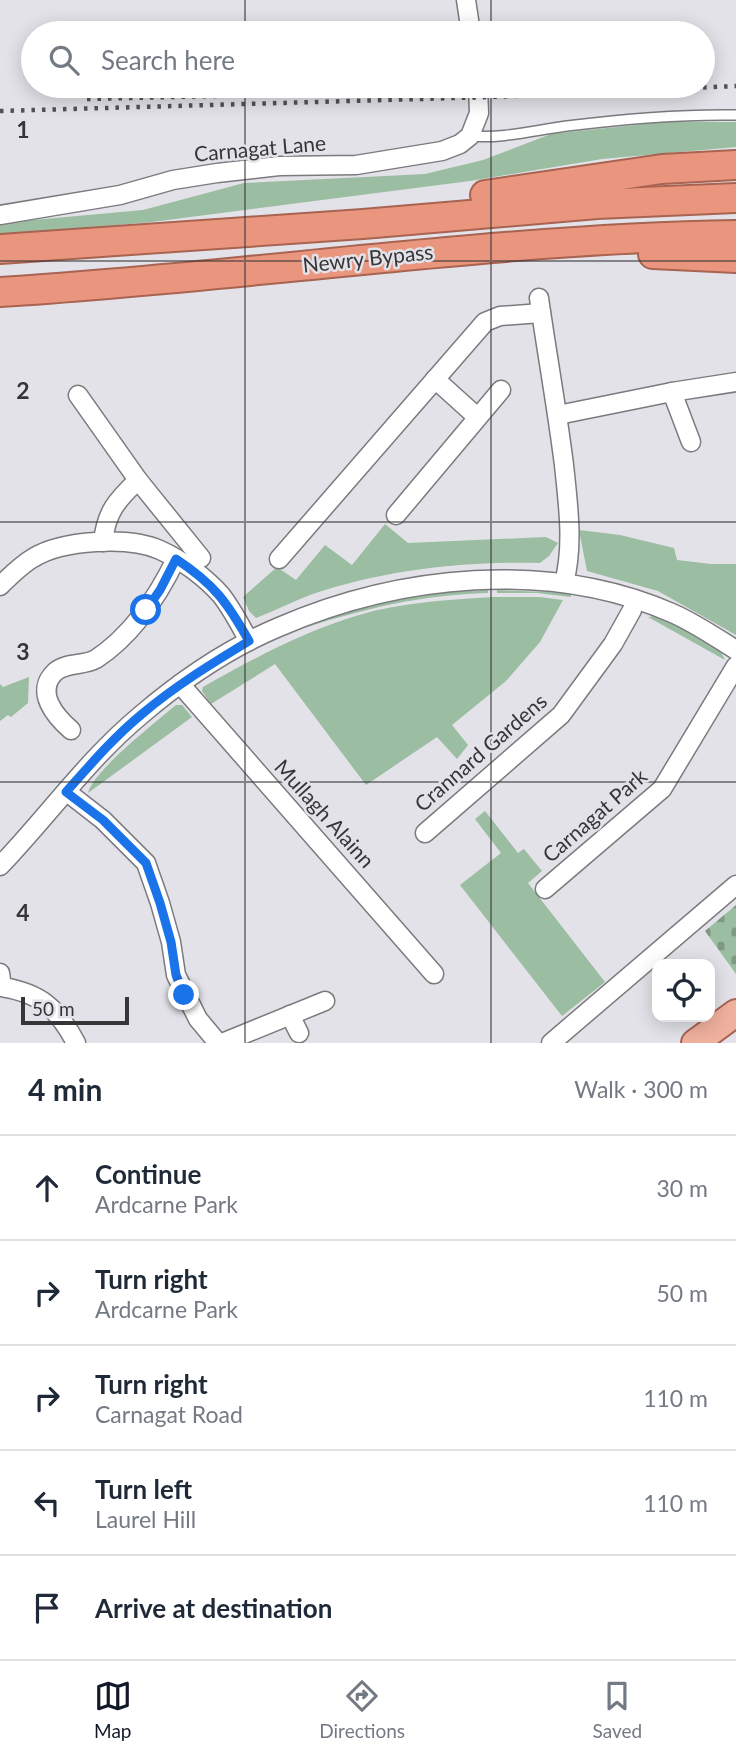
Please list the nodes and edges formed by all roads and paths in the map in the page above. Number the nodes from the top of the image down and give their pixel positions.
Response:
1 (466, 0) edge
2 (469, 21) edge
3 (478, 98) edge
4 (736, 115) edge
5 (470, 136) junction
6 (736, 164) edge
7 (736, 198) edge
8 (0, 215) edge
9 (363, 224) junction
10 (736, 235) edge
11 (0, 249) edge
12 (451, 250) junction
13 (736, 258) edge
14 (0, 292) edge
15 (435, 379) junction
16 (736, 382) edge
17 (500, 390) dead end
18 (673, 392) junction
19 (78, 395) dead end
20 (558, 415) junction
21 (476, 416) junction
22 (691, 442) dead end
23 (138, 480) junction
24 (396, 515) dead end
25 (103, 542) junction
26 (201, 558) dead end
27 (176, 559) junction
28 (279, 559) dead end
29 (564, 583) junction
30 (0, 586) edge
31 (635, 600) junction
32 (249, 641) junction
33 (736, 650) edge
34 (736, 666) edge
35 (180, 684) junction
36 (71, 730) dead end
37 (66, 792) junction
38 (425, 833) dead end
39 (0, 866) edge
40 (736, 885) edge
41 (545, 889) dead end
42 (434, 974) dead end
43 (1, 983) edge
44 (325, 1001) dead end
45 (736, 1013) edge
46 (290, 1015) junction
47 (299, 1033) dead end
48 (76, 1043) edge
49 (220, 1043) edge
50 (551, 1043) edge
51 (695, 1043) edge

1 - 2 street
3 - 5 street
4 - 5 lane
5 - 8 street, Carnagat Lane
6 - 9 highway
7 - 9 highway, Newry Bypass
9 - 11 highway, Newry Bypass
10 - 12 highway, Newry Bypass
12 - 13 highway
12 - 14 highway, Newry Bypass
15 - 20 street
15 - 21 street
15 - 28 street
16 - 18 street
17 - 21 street
18 - 20 street
18 - 22 street
19 - 23 street
20 - 29 street
21 - 24 street
23 - 25 street
23 - 26 street
25 - 27 street
25 - 30 street
27 - 32 street
27 - 36 street
29 - 31 street
29 - 32 street
31 - 33 street
31 - 38 street, Crannard Gardens
32 - 35 street
34 - 41 street, Carnagat Park
35 - 37 street
35 - 42 street, Mullagh Alainn
37 - 39 street
37 - 49 street
40 - 50 street
43 - 48 street
44 - 46 street
45 - 51 main road
46 - 47 street
46 - 49 street

